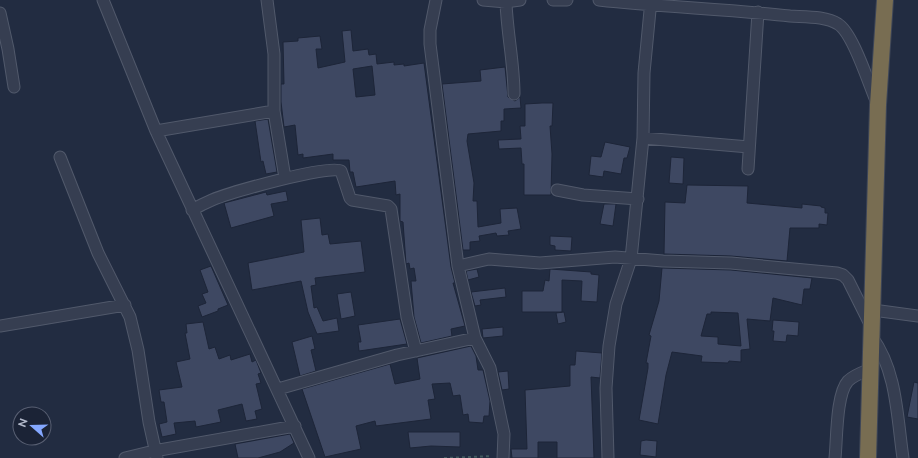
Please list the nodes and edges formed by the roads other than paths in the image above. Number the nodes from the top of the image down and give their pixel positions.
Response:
1 (103, 0) edge
2 (267, 0) edge
3 (436, 0) edge
4 (483, 0) edge
5 (520, 0) edge
6 (553, 0) edge
7 (567, 0) edge
8 (599, 0) edge
9 (885, 0) edge
10 (506, 2) junction
11 (651, 3) edge
12 (758, 12) junction
13 (0, 13) edge
14 (14, 87) dead end
15 (514, 94) dead end
16 (878, 105) junction
17 (274, 111) junction
18 (156, 130) junction
19 (643, 138) junction
20 (750, 147) junction
21 (60, 157) dead end
22 (748, 169) dead end
23 (285, 178) junction
24 (557, 190) dead end
25 (638, 199) junction
26 (192, 210) junction
27 (631, 259) junction
28 (458, 266) junction
29 (125, 305) junction
30 (873, 310) junction
31 (918, 316) edge
32 (0, 326) edge
33 (872, 332) junction
34 (475, 338) junction
35 (416, 351) junction
36 (871, 369) junction
37 (278, 389) junction
38 (295, 426) junction
39 (837, 442) junction
40 (156, 454) edge
41 (503, 457) edge
42 (125, 458) edge
43 (309, 458) edge
44 (608, 458) edge
45 (835, 458) edge
46 (843, 458) edge
47 (868, 458) edge
48 (903, 458) edge

1 - 18 street
2 - 17 street
3 - 28 street
4 - 10 street
5 - 10 street
6 - 7 street
8 - 11 street
9 - 16 highway
10 - 15 street
11 - 12 street
11 - 19 street
12 - 16 street
12 - 20 street
13 - 14 street
16 - 30 highway
17 - 18 street
17 - 23 street
18 - 26 street
19 - 20 street
19 - 25 street
20 - 22 street
21 - 29 street
23 - 26 street
23 - 35 street
24 - 25 street
25 - 27 street
26 - 37 street
27 - 28 street
27 - 33 street
27 - 44 street
28 - 34 street
29 - 32 street
29 - 40 street
30 - 31 street
30 - 33 highway
33 - 36 highway
33 - 48 street
34 - 35 street
34 - 41 street
35 - 37 street
36 - 39 street
36 - 47 highway
37 - 38 street
38 - 40 street
38 - 43 street
39 - 45 street
39 - 46 street
40 - 42 street

